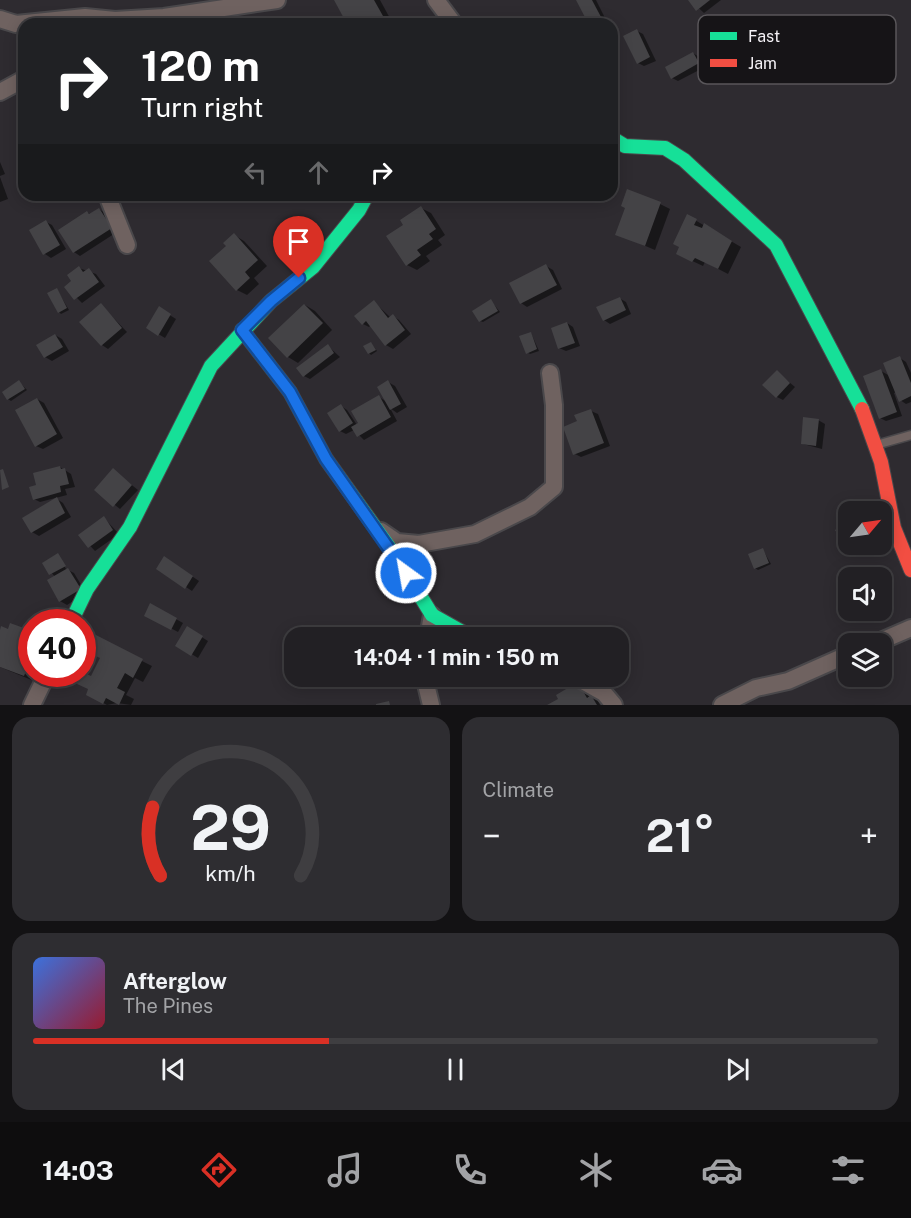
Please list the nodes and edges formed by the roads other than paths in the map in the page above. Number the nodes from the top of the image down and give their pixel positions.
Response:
1 (278, 0) edge
2 (436, 0) edge
3 (148, 18) edge
4 (450, 18) edge
5 (0, 19) edge
6 (18, 24) edge
7 (18, 83) edge
8 (0, 92) edge
9 (618, 142) edge
10 (109, 201) edge
11 (364, 201) edge
12 (127, 245) dead end
13 (242, 330) junction
14 (550, 373) dead end
15 (911, 435) edge
16 (875, 445) junction
17 (375, 527) junction
18 (911, 570) edge
19 (77, 609) edge
20 (432, 615) junction
21 (430, 627) edge
22 (453, 627) edge
23 (911, 628) edge
24 (892, 636) edge
25 (838, 659) edge
26 (41, 687) edge
27 (426, 687) edge
28 (595, 687) edge
29 (32, 705) edge
30 (430, 705) edge
31 (614, 705) edge
32 (722, 705) edge

1 - 3 street
2 - 4 street
5 - 6 street
7 - 8 street
9 - 16 street
10 - 12 street
11 - 13 street
13 - 17 street
13 - 19 street
14 - 17 street
15 - 16 lane
16 - 18 street
17 - 20 street
20 - 21 street
20 - 22 street
23 - 24 street
25 - 32 street
26 - 29 street
27 - 30 street
28 - 31 street

